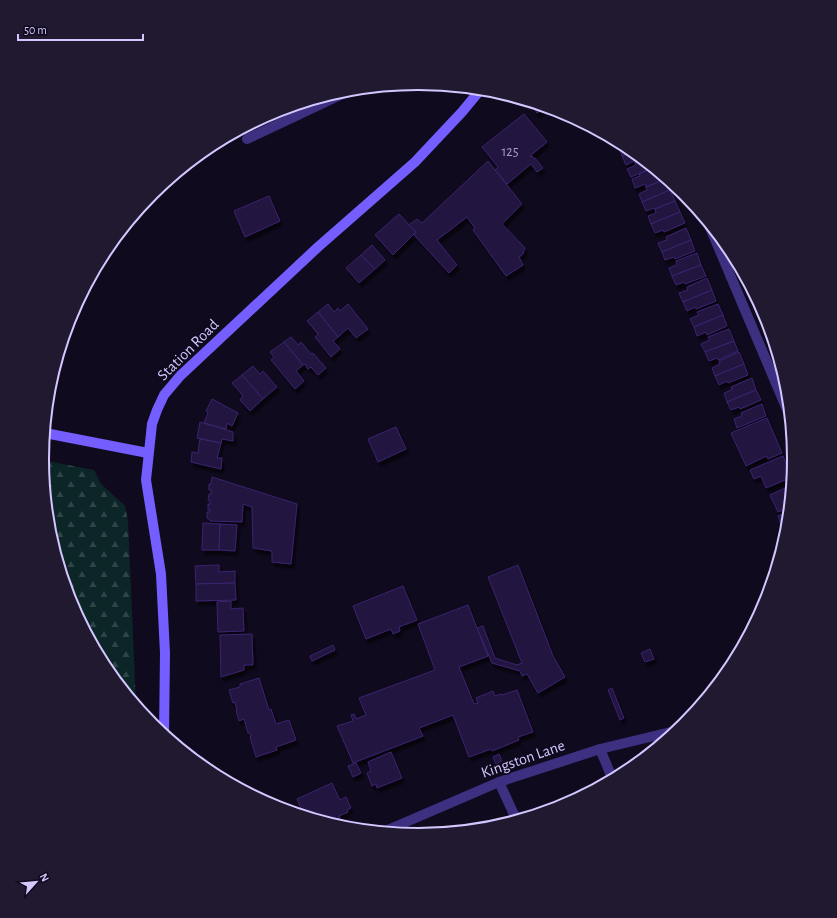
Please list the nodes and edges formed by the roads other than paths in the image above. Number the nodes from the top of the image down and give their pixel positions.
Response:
1 (476, 94) edge
2 (326, 101) edge
3 (291, 113) edge
4 (293, 117) junction
5 (247, 139) dead end
6 (714, 237) edge
7 (783, 401) edge
8 (50, 434) edge
9 (148, 453) junction
10 (164, 727) edge
11 (666, 733) edge
12 (600, 749) junction
13 (610, 775) edge
14 (499, 782) junction
15 (515, 816) edge
16 (393, 828) edge

1 - 9 street, Station Road
2 - 4 street
3 - 4 street
4 - 5 street
6 - 7 street
8 - 9 street
9 - 10 street, Station Road
11 - 12 street, Kingston Lane
12 - 13 street
12 - 14 street, Kingston Lane
14 - 15 street
14 - 16 street, Kingston Lane

